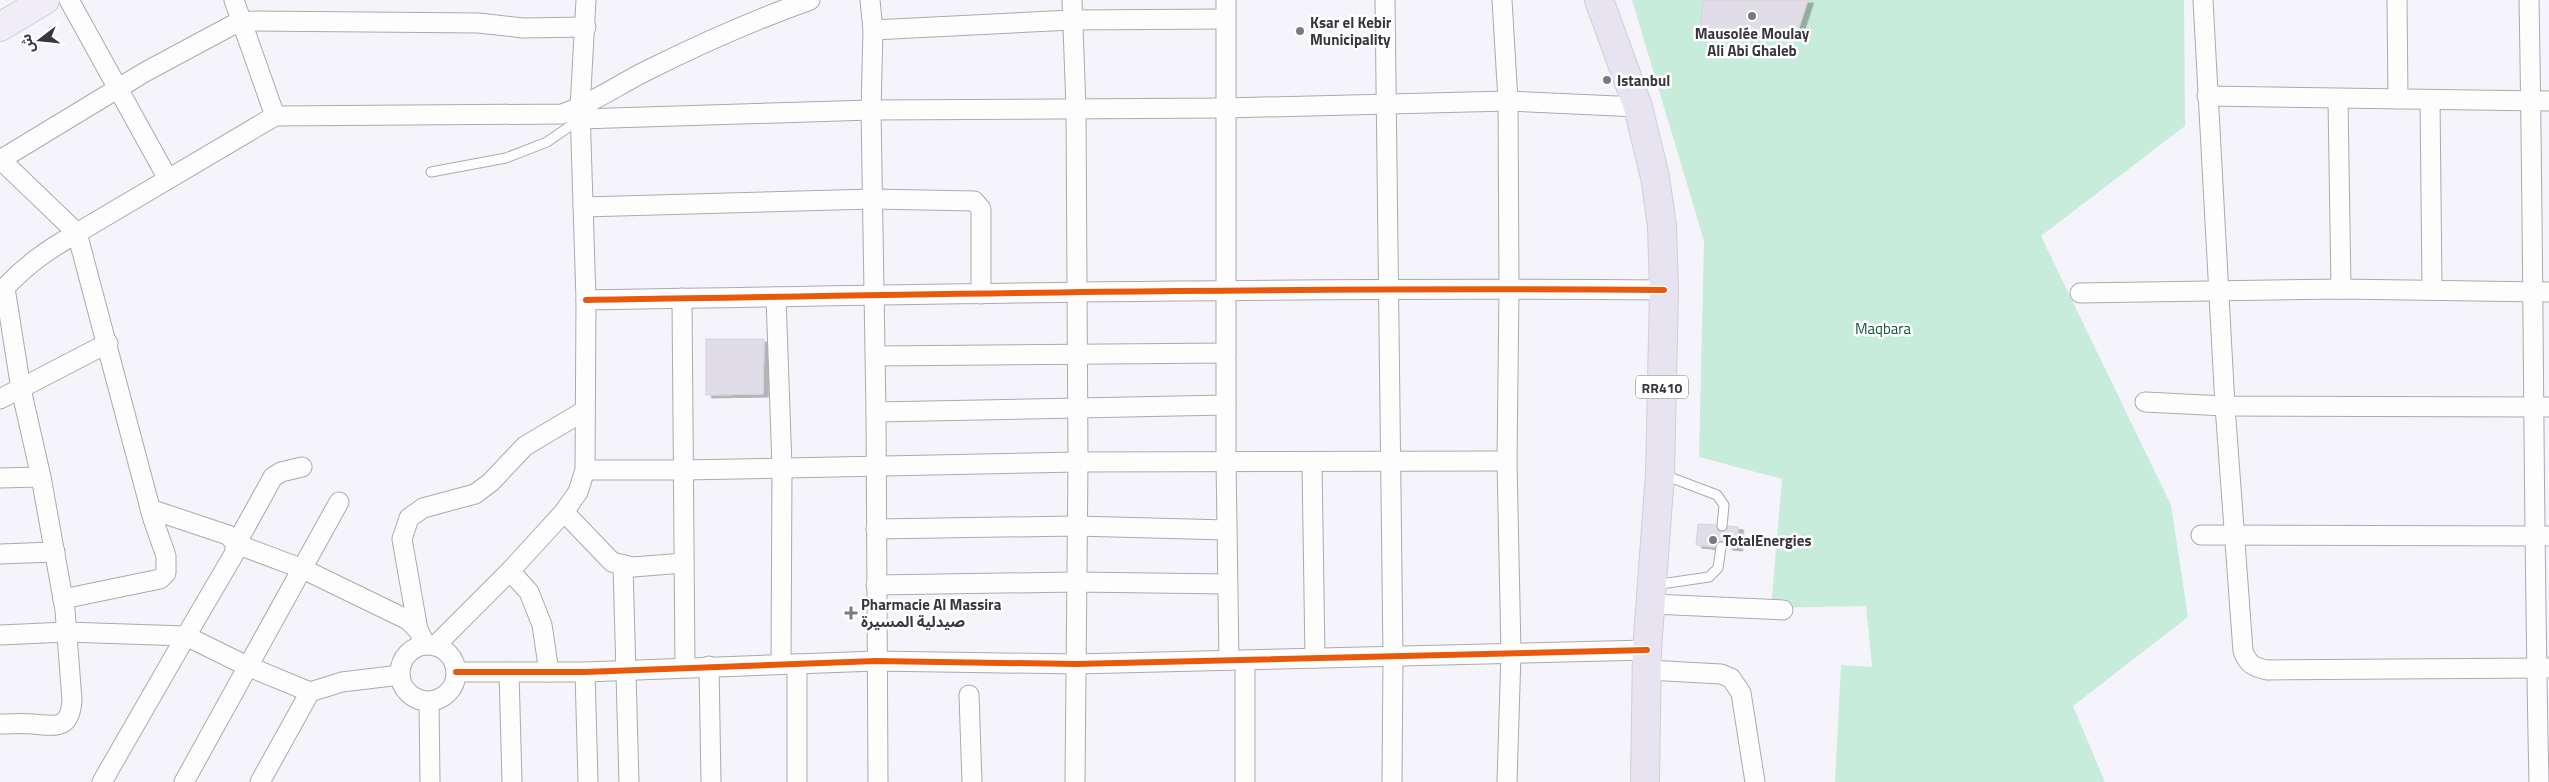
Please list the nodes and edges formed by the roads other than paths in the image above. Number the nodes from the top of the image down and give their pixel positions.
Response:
1 (45, 0) edge
2 (69, 0) edge
3 (234, 0) edge
4 (586, 0) edge
5 (810, 0) edge
6 (870, 0) edge
7 (1072, 0) edge
8 (1226, 0) edge
9 (1385, 0) edge
10 (1502, 0) edge
11 (1599, 0) edge
12 (2204, 0) edge
13 (2397, 0) edge
14 (2529, 0) edge
15 (1225, 19) junction
16 (1072, 20) junction
17 (240, 21) junction
18 (0, 27) edge
19 (586, 27) junction
20 (873, 30) junction
21 (119, 88) junction
22 (2207, 96) junction
23 (2338, 98) junction
24 (2398, 100) junction
25 (2430, 100) junction
26 (1508, 101) junction
27 (2540, 101) edge
28 (1386, 104) junction
29 (1638, 107) junction
30 (1076, 108) junction
31 (1226, 108) junction
32 (870, 110) junction
33 (580, 113) junction
34 (275, 116) junction
35 (0, 159) edge
36 (431, 172) dead end
37 (168, 179) junction
38 (873, 200) junction
39 (583, 207) junction
40 (77, 233) junction
41 (1510, 288) junction
42 (2, 290) edge
43 (1388, 290) junction
44 (1664, 290) junction
45 (2341, 290) junction
46 (2432, 290) junction
47 (2219, 291) junction
48 (2541, 291) edge
49 (1076, 292) junction
50 (1226, 292) junction
51 (2080, 293) dead end
52 (981, 294) junction
53 (875, 295) junction
54 (776, 297) junction
55 (682, 298) junction
56 (586, 300) junction
57 (108, 343) junction
58 (1226, 353) junction
59 (1077, 354) junction
60 (876, 356) junction
61 (21, 388) junction
62 (0, 399) edge
63 (2145, 402) dead end
64 (1226, 405) junction
65 (2224, 406) junction
66 (1077, 407) junction
67 (2541, 408) edge
68 (584, 411) junction
69 (876, 412) junction
70 (1507, 461) junction
71 (1078, 462) junction
72 (1226, 462) junction
73 (1390, 462) junction
74 (1312, 463) junction
75 (877, 466) junction
76 (302, 467) dead end
77 (782, 467) junction
78 (585, 470) junction
79 (684, 470) junction
80 (1660, 474) junction
81 (41, 476) junction
82 (0, 478) edge
83 (338, 502) dead end
84 (150, 509) junction
85 (564, 512) junction
86 (1076, 526) junction
87 (1722, 526) dead end
88 (876, 529) junction
89 (1227, 530) junction
90 (2200, 535) dead end
91 (2235, 536) junction
92 (2542, 536) edge
93 (236, 544) junction
94 (1721, 547) dead end
95 (54, 552) junction
96 (0, 554) edge
97 (684, 564) junction
98 (623, 566) junction
99 (303, 569) junction
100 (510, 571) junction
101 (1076, 582) junction
102 (876, 584) junction
103 (1228, 584) junction
104 (1653, 594) junction
105 (63, 599) junction
106 (1783, 610) dead end
107 (66, 632) junction
108 (0, 635) edge
109 (186, 636) junction
110 (427, 641) junction
111 (1511, 653) junction
112 (1393, 656) junction
113 (1315, 658) junction
114 (1237, 660) junction
115 (1648, 660) junction
116 (876, 661) junction
117 (789, 664) junction
118 (1076, 664) junction
119 (247, 666) junction
120 (709, 666) junction
121 (685, 667) junction
122 (625, 668) junction
123 (2542, 668) edge
124 (456, 672) junction
125 (509, 672) junction
126 (549, 672) junction
127 (585, 672) junction
128 (400, 675) junction
129 (310, 692) junction
130 (969, 695) dead end
131 (429, 702) junction
132 (0, 724) edge
133 (2543, 753) edge
134 (102, 782) edge
135 (184, 782) edge
136 (260, 782) edge
137 (430, 782) edge
138 (512, 782) edge
139 (588, 782) edge
140 (629, 782) edge
141 (711, 782) edge
142 (797, 782) edge
143 (878, 782) edge
144 (972, 782) edge
145 (1075, 782) edge
146 (1245, 782) edge
147 (1392, 782) edge
148 (1507, 782) edge
149 (1645, 782) edge
150 (1755, 782) edge
151 (2538, 782) edge

1 - 18 main road
2 - 21 street
3 - 17 street
4 - 19 street
5 - 33 street
6 - 20 street
7 - 16 street
8 - 15 street
9 - 28 street
10 - 26 street
11 - 29 highway, RR410
12 - 22 street
13 - 24 street
14 - 27 street
15 - 16 street
15 - 31 street
16 - 20 street
16 - 30 street
17 - 19 street
17 - 21 street
17 - 34 street
19 - 33 street
20 - 32 street
21 - 35 street
21 - 37 street
22 - 23 street
22 - 47 street
23 - 24 street
23 - 45 street
24 - 25 street
25 - 27 street
25 - 46 street
26 - 28 street
26 - 29 street
26 - 41 street
27 - 48 street
28 - 31 street
28 - 43 street
29 - 44 highway, RR410
30 - 31 street
30 - 32 street
30 - 49 street
31 - 50 street
32 - 33 street
32 - 38 street
33 - 34 street
33 - 36 lane
33 - 39 street
34 - 37 street
35 - 40 street
37 - 40 street
38 - 39 street
38 - 52 street
38 - 53 street
39 - 56 street
40 - 42 street
40 - 57 street
41 - 43 street
41 - 44 street
41 - 70 street
42 - 61 street
43 - 50 street
43 - 73 street
44 - 80 highway, RR410
45 - 46 street
45 - 47 street
46 - 48 street
47 - 51 street
47 - 65 street
48 - 67 street
49 - 50 street
49 - 52 street
49 - 59 street
50 - 58 street
52 - 53 street
53 - 54 street
53 - 60 street
54 - 55 street
54 - 77 street
55 - 56 street
55 - 79 street
56 - 68 street
57 - 61 street
57 - 84 street
58 - 59 street
58 - 64 street
59 - 60 street
59 - 66 street
60 - 69 street
61 - 62 street
61 - 81 street
63 - 65 street
64 - 66 street
64 - 72 street
65 - 67 street
65 - 91 street
66 - 69 street
66 - 71 street
67 - 92 street
68 - 78 street
68 - 110 street
69 - 75 street
70 - 73 street
70 - 111 street
71 - 72 street
71 - 75 street
71 - 86 street
72 - 74 street
72 - 89 street
73 - 74 street
73 - 112 street
74 - 113 street
75 - 77 street
75 - 88 street
76 - 93 street
77 - 79 street
77 - 117 street
78 - 79 street
78 - 85 street
79 - 97 street
80 - 87 lane
80 - 104 highway, RR410
81 - 82 street
81 - 95 street
83 - 99 street
84 - 93 street
84 - 105 street
85 - 98 street
85 - 100 street
86 - 88 street
86 - 89 street
86 - 101 street
88 - 102 street
89 - 103 street
90 - 91 street
91 - 92 street
91 - 123 street
92 - 123 street
93 - 99 street
93 - 109 street
94 - 104 lane
95 - 96 street
95 - 105 street
97 - 98 street
97 - 121 street
98 - 122 street
99 - 110 street
99 - 119 street
100 - 110 street
100 - 126 street
101 - 102 street
101 - 103 street
101 - 118 street
102 - 116 street
103 - 114 street
104 - 106 street
104 - 115 highway, RR410
105 - 107 street
107 - 108 street
107 - 109 street
107 - 132 street
109 - 119 street
109 - 134 street
110 - 124 street
110 - 128 street
111 - 112 street
111 - 115 street
111 - 148 street
112 - 113 street
112 - 147 street
113 - 114 street
114 - 118 street
114 - 146 street
115 - 149 highway, RR410
115 - 150 street
116 - 117 street
116 - 118 street
116 - 143 street
117 - 120 street
117 - 142 street
118 - 145 street
119 - 129 street
119 - 135 street
120 - 121 street
120 - 141 street
121 - 122 street
122 - 127 street
122 - 140 street
123 - 133 street
124 - 125 street
124 - 131 street
125 - 126 street
125 - 138 street
126 - 127 street
127 - 139 street
128 - 129 street
128 - 131 street
129 - 136 street
130 - 144 street
131 - 137 street
133 - 151 street

